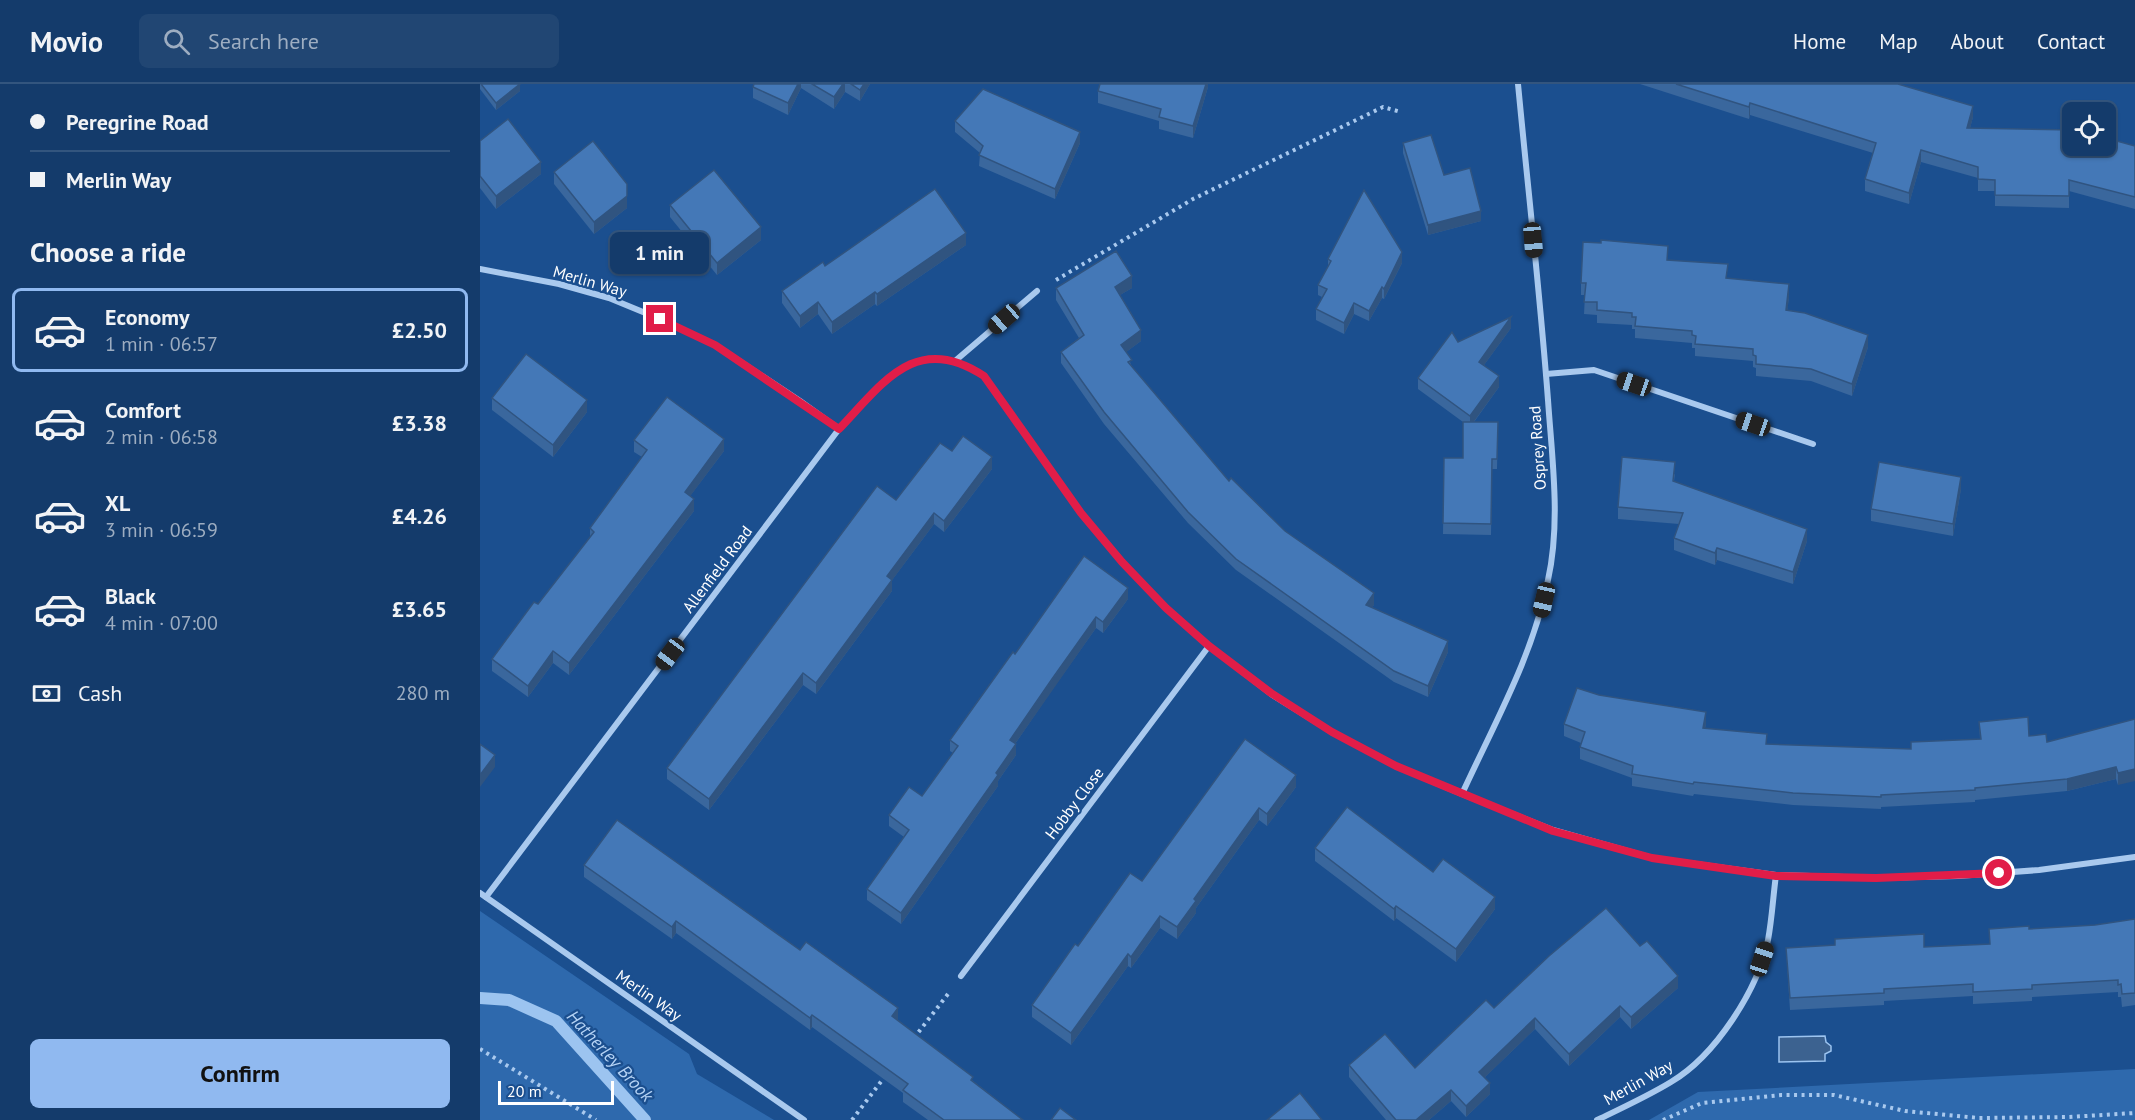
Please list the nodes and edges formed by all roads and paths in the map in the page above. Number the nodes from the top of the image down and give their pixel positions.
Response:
1 (1518, 84) edge
2 (1401, 112) dead end
3 (480, 269) edge
4 (1037, 291) joint
5 (955, 361) junction
6 (1546, 375) junction
7 (839, 429) junction
8 (1813, 444) dead end
9 (1209, 646) junction
10 (1462, 794) junction
11 (2135, 857) edge
12 (1776, 876) junction
13 (483, 895) edge
14 (961, 976) joint
15 (913, 1039) edge
16 (480, 1049) edge
17 (893, 1066) edge
18 (2135, 1113) edge
19 (596, 1120) edge
20 (804, 1120) edge
21 (852, 1120) edge
22 (1597, 1120) edge
23 (1663, 1120) edge

1 - 6 street, Osprey Road
2 - 4 path
3 - 7 street, Merlin Way
4 - 5 street
5 - 7 street, Allenfield Road
5 - 9 street, Allenfield Road
6 - 8 street
6 - 10 street, Osprey Road
7 - 13 street, Allenfield Road
9 - 10 street, Allenfield Road
9 - 14 street, Hobby Close
10 - 12 street, Allenfield Road
11 - 12 street, Allenfield Road
12 - 22 street, Merlin Way
13 - 20 street, Merlin Way
14 - 15 path
16 - 19 path
17 - 21 path
18 - 23 path

